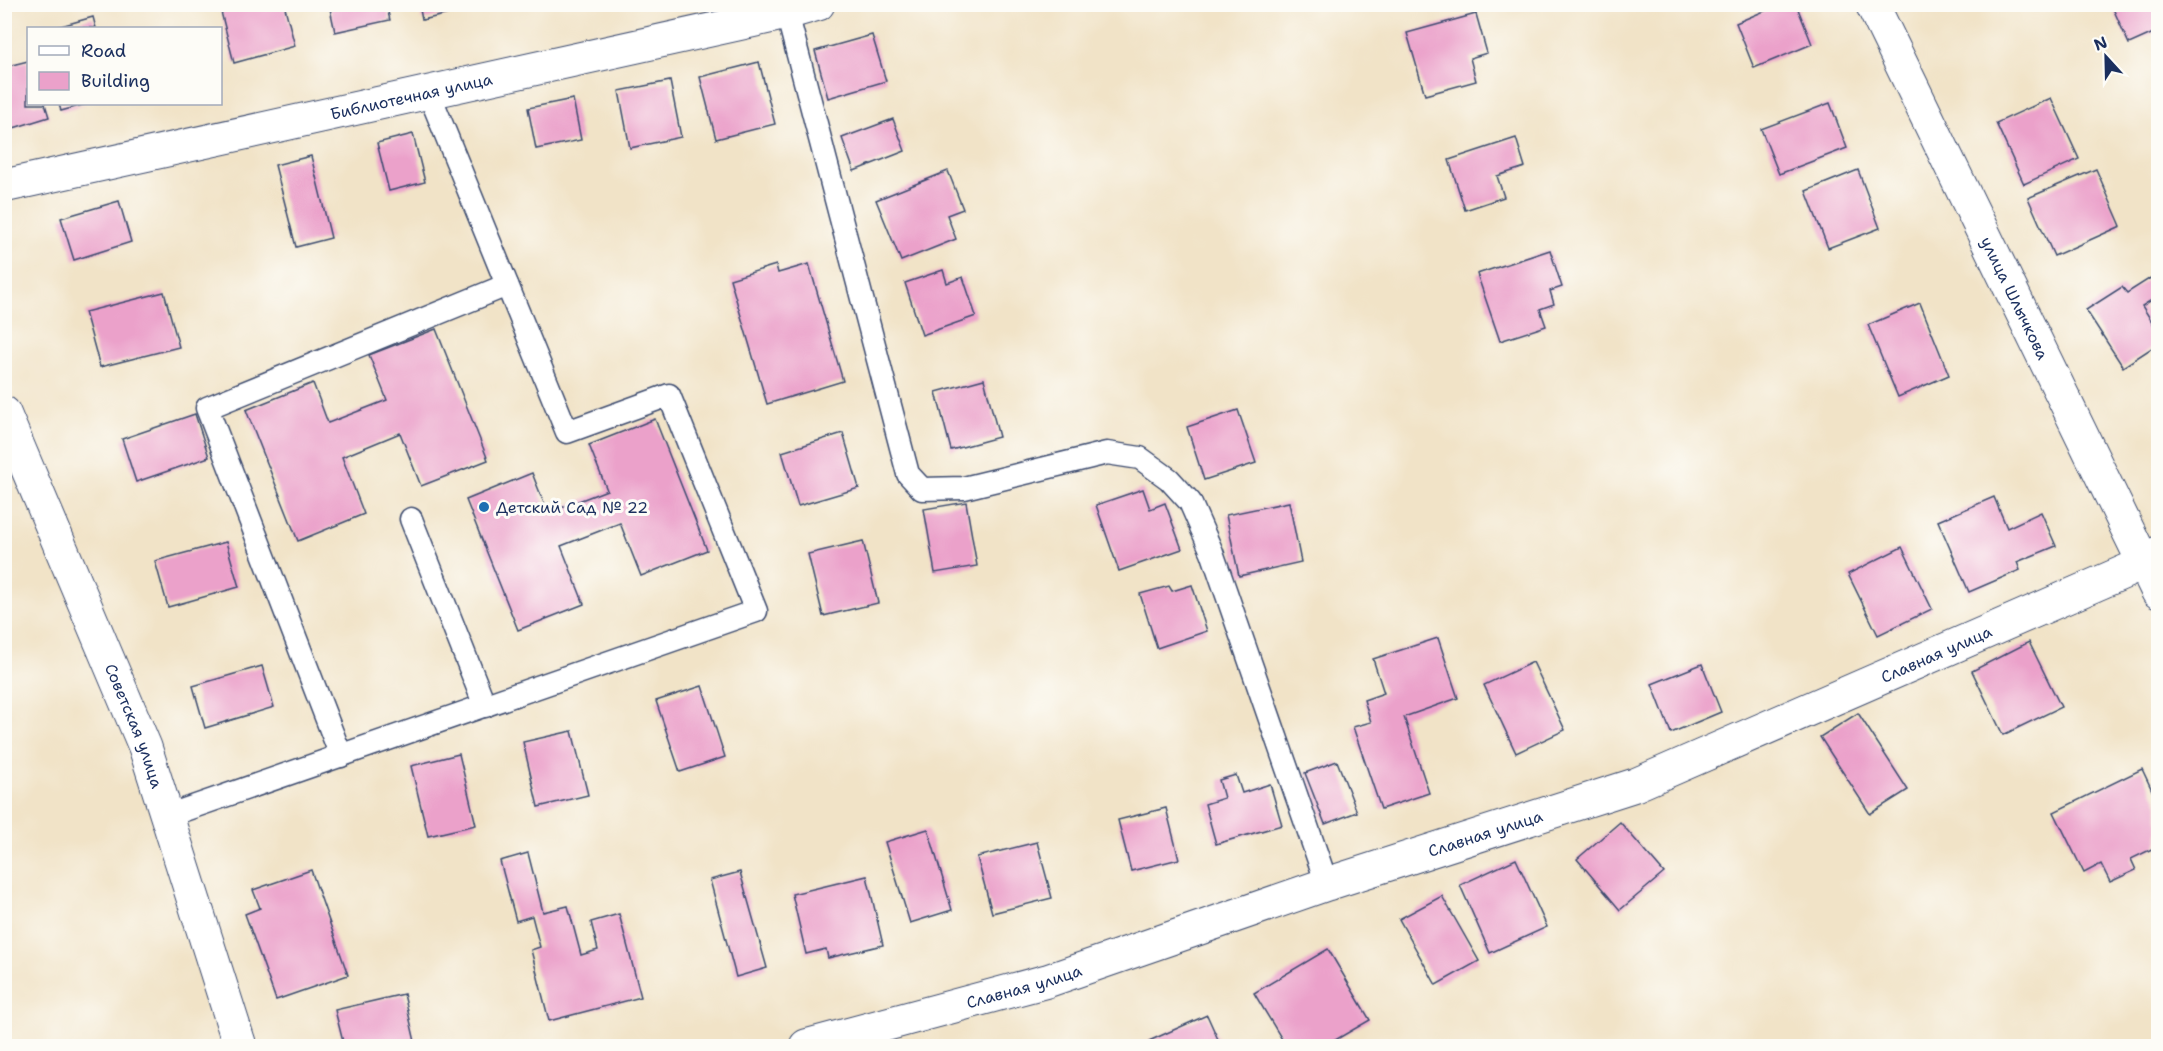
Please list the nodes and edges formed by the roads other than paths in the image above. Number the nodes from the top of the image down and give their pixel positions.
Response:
1 (818, 4) edge
2 (1872, 4) edge
3 (787, 13) junction
4 (429, 93) junction
5 (4, 186) edge
6 (507, 285) junction
7 (4, 413) edge
8 (411, 519) dead end
9 (2152, 558) edge
10 (2158, 592) edge
11 (485, 706) junction
12 (341, 756) junction
13 (167, 816) junction
14 (1327, 884) junction
15 (240, 1047) edge
16 (806, 1047) edge

1 - 3 street, Библиотечная улица
2 - 9 street, улица Шлычкова
3 - 4 street, Библиотечная улица
3 - 14 lane
4 - 5 street, Библиотечная улица
4 - 6 lane
6 - 11 lane
6 - 12 lane
7 - 13 street, Советская улица
8 - 11 lane
9 - 10 street, улица Шлычкова
9 - 14 street, Славная улица
11 - 12 lane
12 - 13 lane
13 - 15 street, Советская улица
14 - 16 street, Славная улица

